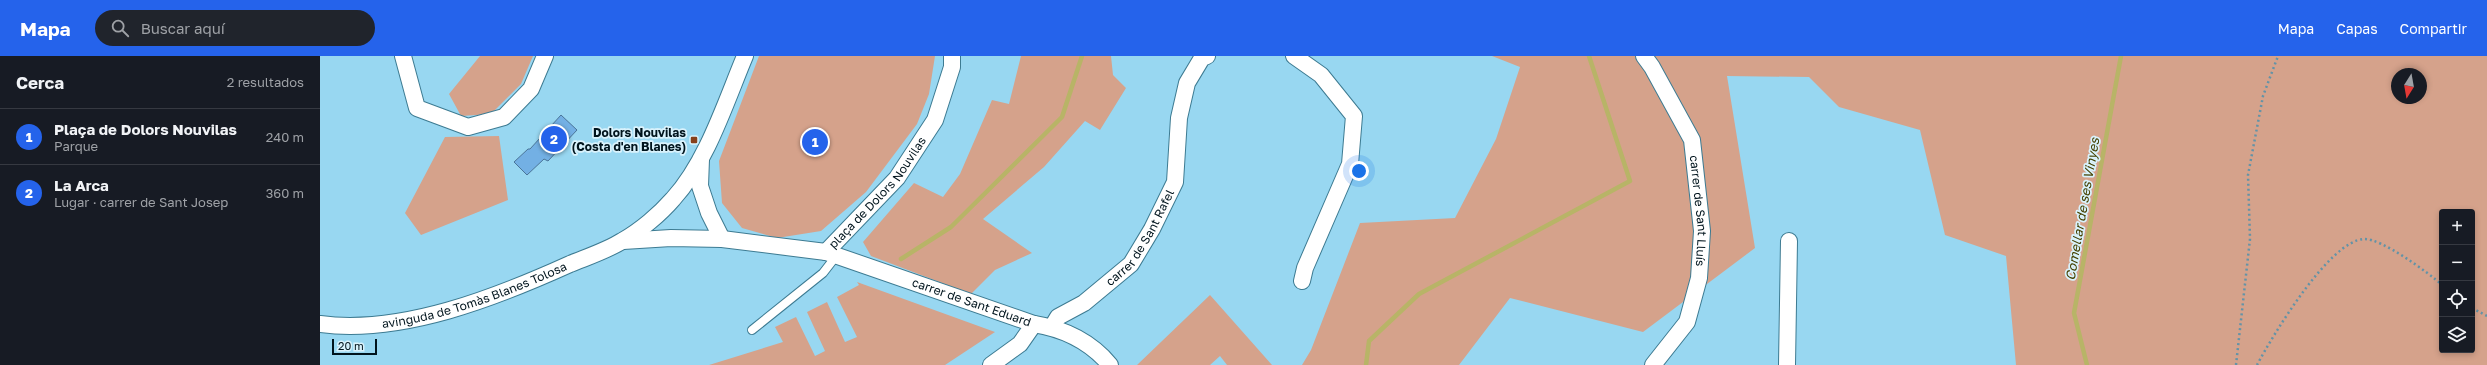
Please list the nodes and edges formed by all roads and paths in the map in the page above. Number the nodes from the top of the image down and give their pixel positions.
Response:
1 (403, 56) edge
2 (544, 56) edge
3 (745, 56) edge
4 (952, 56) edge
5 (1207, 56) edge
6 (1294, 56) edge
7 (1644, 56) edge
8 (2278, 56) edge
9 (701, 157) junction
10 (722, 239) junction
11 (622, 241) junction
12 (1789, 241) dead end
13 (831, 254) junction
14 (1302, 281) dead end
15 (2439, 282) edge
16 (2475, 310) edge
17 (2487, 316) edge
18 (320, 324) edge
19 (1034, 324) junction
20 (1052, 327) junction
21 (752, 330) dead end
22 (991, 365) edge
23 (1110, 365) edge
24 (1653, 365) edge
25 (1787, 365) edge
26 (2236, 365) edge
27 (2257, 365) edge

1 - 2 street
3 - 9 street
4 - 13 street, plaça de Dolors Nouvilas
5 - 20 street, carrer de Sant Rafel
6 - 14 street
7 - 24 street, carrer de Sant Lluís
8 - 26 path
9 - 10 street
9 - 11 street
10 - 11 street, plaça de Dolors Nouvilas
10 - 13 street, plaça de Dolors Nouvilas
11 - 18 street, avinguda de Tomàs Blanes Tolosa
12 - 25 street
13 - 19 street, carrer de Sant Eduard
13 - 21 lane
15 - 27 path
16 - 17 path
19 - 20 street, carrer de Sant Eduard
19 - 22 street
20 - 23 street, carrer de Sant Eduard

